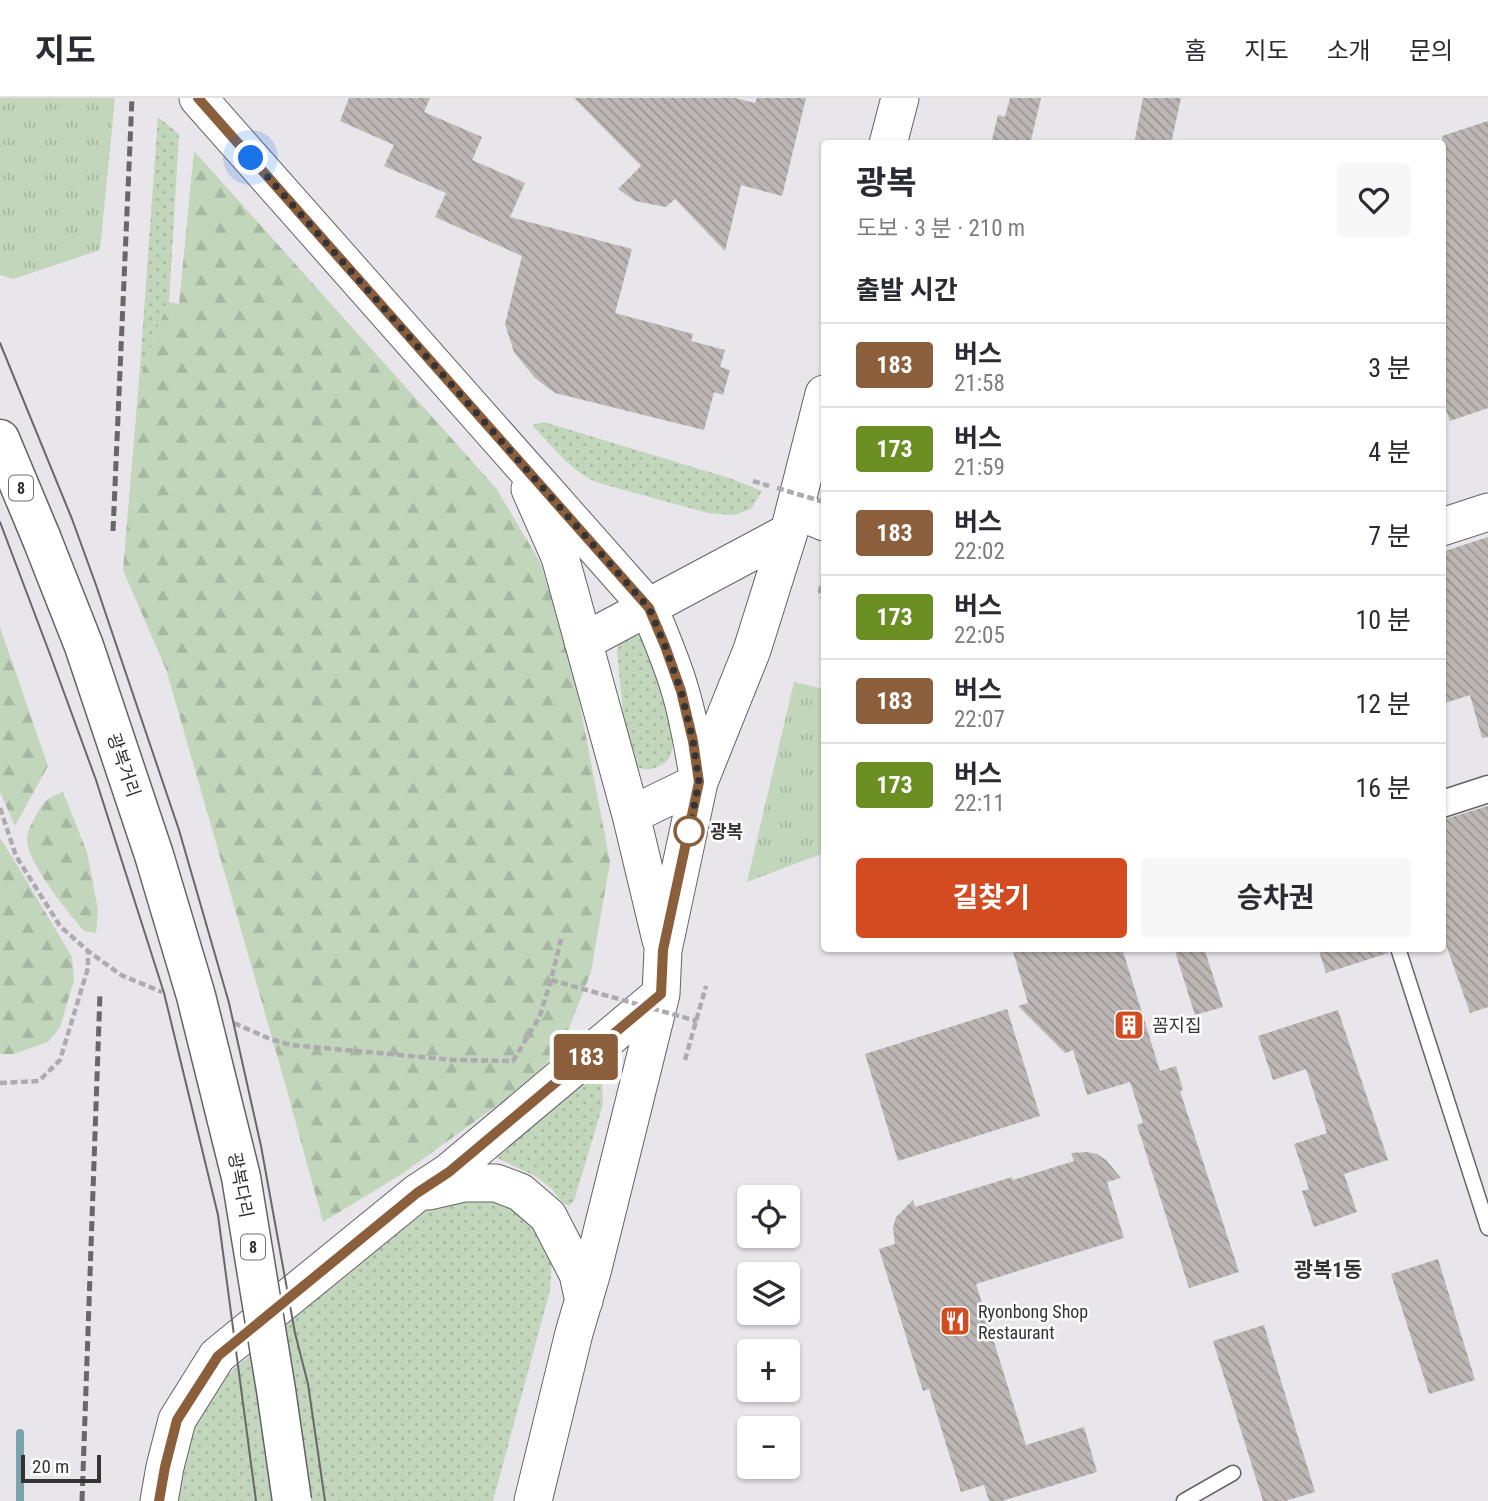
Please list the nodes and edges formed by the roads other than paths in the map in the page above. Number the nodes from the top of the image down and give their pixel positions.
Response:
1 (198, 98) edge
2 (900, 98) edge
3 (889, 140) edge
4 (821, 410) edge
5 (0, 439) edge
6 (515, 456) junction
7 (802, 511) edge
8 (1488, 512) edge
9 (1446, 526) edge
10 (649, 608) junction
11 (583, 642) junction
12 (699, 782) junction
13 (1488, 789) edge
14 (1446, 803) edge
15 (631, 815) junction
16 (663, 950) junction
17 (1399, 952) edge
18 (661, 994) junction
19 (183, 996) joint
20 (417, 1193) junction
21 (1488, 1228) edge
22 (584, 1301) junction
23 (1233, 1473) dead end
24 (159, 1501) edge
25 (292, 1501) edge
26 (533, 1501) edge
27 (1184, 1501) edge

1 - 6 main road
2 - 3 main road
4 - 7 main road
5 - 19 highway, 광복거리 / 8, bridge
6 - 10 main road
6 - 11 main road
7 - 10 main road
7 - 12 main road
8 - 9 main road
10 - 11 main road
10 - 12 main road
11 - 15 main road
12 - 15 main road
12 - 16 main road
13 - 14 street
15 - 16 main road
16 - 18 main road
17 - 21 lane
18 - 20 main road
18 - 22 main road
19 - 25 highway, 광복다리 / 8, bridge
20 - 22 main road
20 - 24 main road
22 - 26 main road
23 - 27 lane

